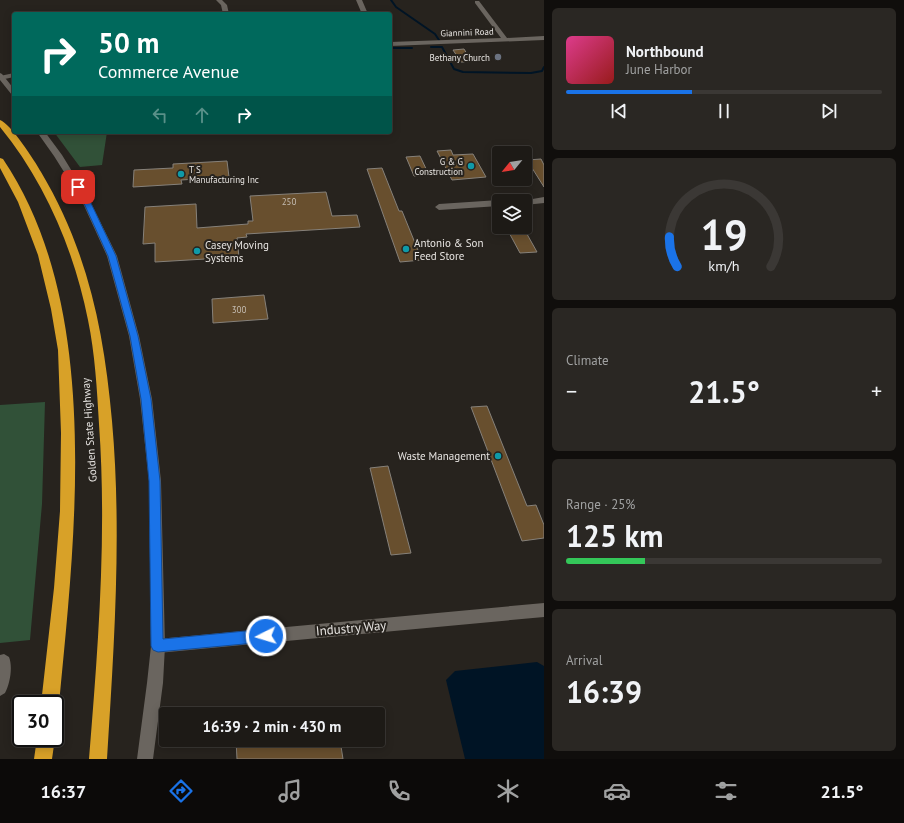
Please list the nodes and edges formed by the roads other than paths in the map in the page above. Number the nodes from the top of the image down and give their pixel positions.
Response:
1 (219, 0) edge
2 (359, 0) edge
3 (477, 2) dead end
4 (226, 12) edge
5 (364, 12) edge
6 (544, 38) edge
7 (506, 40) junction
8 (392, 44) edge
9 (12, 75) edge
10 (1, 76) edge
11 (12, 91) edge
12 (0, 122) edge
13 (42, 134) edge
14 (0, 161) edge
15 (544, 200) edge
16 (532, 201) edge
17 (492, 203) edge
18 (439, 207) dead end
19 (544, 610) edge
20 (158, 646) junction
21 (2, 662) edge
22 (0, 688) edge
23 (51, 695) edge
24 (45, 747) edge
25 (43, 759) edge
26 (98, 759) edge
27 (145, 759) edge

1 - 4 street
2 - 5 street
3 - 7 street
6 - 7 street, Giannini Road
7 - 8 street, Giannini Road
9 - 10 street
10 - 11 street
12 - 26 highway, Golden State Highway
13 - 20 street
14 - 23 highway, Golden State Highway
15 - 16 street
17 - 18 street
19 - 20 street, Industry Way
20 - 27 street
21 - 22 street
24 - 25 highway

